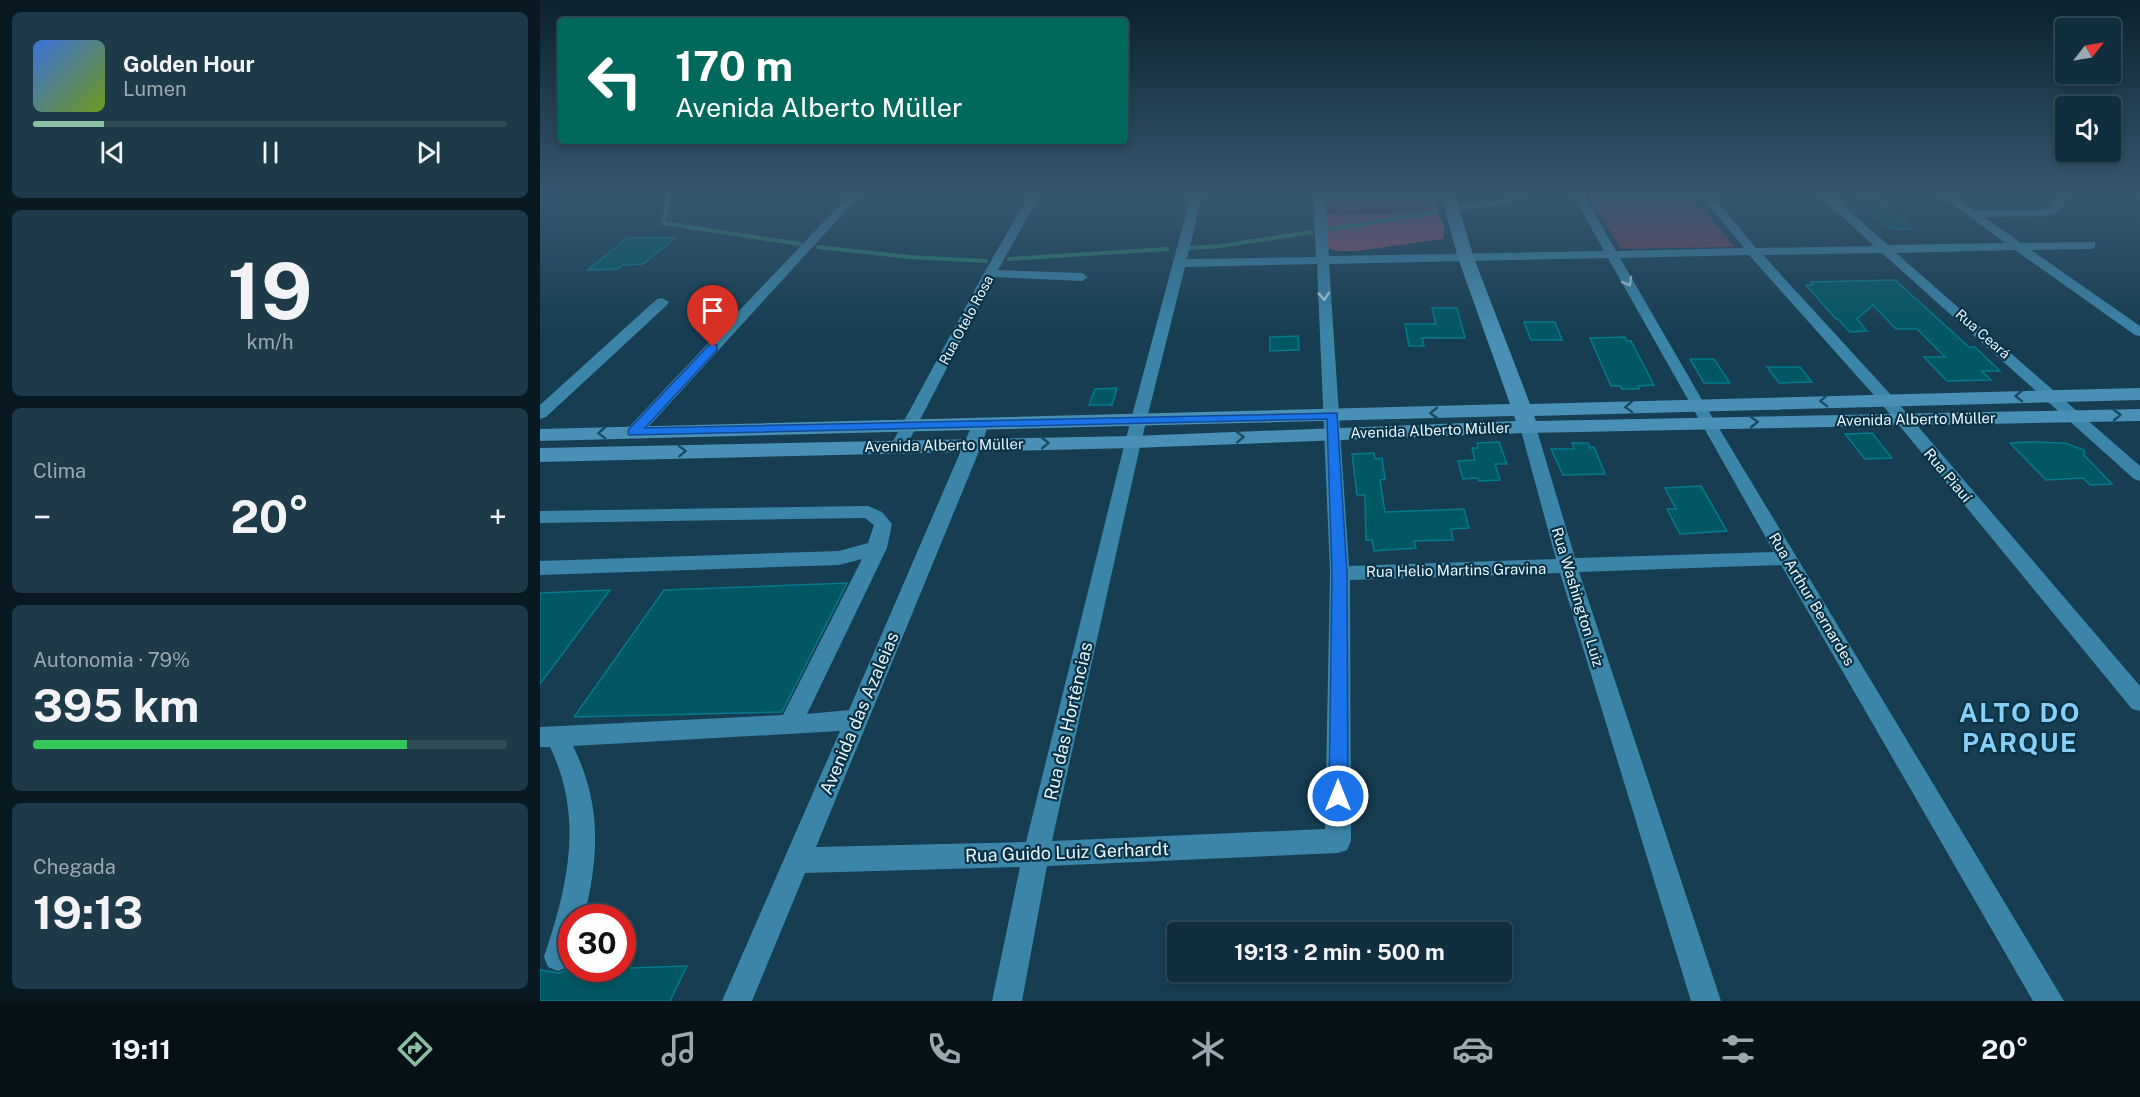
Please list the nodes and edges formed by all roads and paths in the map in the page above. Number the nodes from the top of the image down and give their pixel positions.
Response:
1 (811, 242) edge
2 (1008, 242) edge
3 (1185, 242) edge
4 (1321, 242) edge
5 (1461, 242) edge
6 (1606, 242) edge
7 (1745, 242) edge
8 (1877, 242) edge
9 (2017, 242) edge
10 (2091, 245) dead end
11 (2025, 247) junction
12 (1886, 250) junction
13 (1754, 253) junction
14 (1614, 255) junction
15 (1466, 258) junction
16 (1322, 261) junction
17 (1180, 264) junction
18 (990, 273) junction
19 (1082, 277) dead end
20 (663, 302) dead end
21 (2119, 313) junction
22 (2140, 322) edge
23 (2140, 332) edge
24 (2140, 394) edge
25 (2052, 395) junction
26 (1886, 399) junction
27 (540, 414) edge
28 (1703, 414) junction
29 (2140, 415) edge
30 (2074, 416) junction
31 (1526, 419) junction
32 (1901, 419) junction
33 (1140, 420) junction
34 (1333, 424) junction
35 (634, 432) junction
36 (977, 434) junction
37 (540, 435) edge
38 (903, 436) junction
39 (1133, 442) junction
40 (540, 455) edge
41 (2140, 475) edge
42 (540, 517) edge
43 (877, 548) junction
44 (1788, 558) junction
45 (1568, 567) junction
46 (540, 568) edge
47 (1340, 573) junction
48 (2140, 702) edge
49 (857, 719) junction
50 (790, 725) junction
51 (548, 737) edge
52 (1036, 854) junction
53 (796, 860) junction
54 (573, 904) edge
55 (737, 1001) edge
56 (1007, 1001) edge
57 (1706, 1001) edge
58 (2049, 1001) edge

1 - 35 street
2 - 18 street, Rua Otelo Rosa
3 - 17 street, Rua das Hortências
4 - 16 street
5 - 15 main road, Rua Washington Luiz
6 - 14 street, Rua Arthur Bernardes
7 - 13 street, Rua Piauí
8 - 12 street, Rua Ceará
9 - 11 street
10 - 11 street
11 - 12 street
11 - 21 street
12 - 13 street
12 - 25 street, Rua Ceará
13 - 14 street
13 - 26 street, Rua Piauí
14 - 15 street
14 -> 28 street, Rua Arthur Bernardes
15 - 16 street
15 - 31 main road, Rua Washington Luiz
16 - 17 street
16 -> 34 street
17 - 33 street, Rua das Hortências
18 - 19 street
18 - 38 street, Rua Otelo Rosa
20 - 27 street
21 - 22 street
21 - 23 street
24 - 25 main road, Avenida Alberto Müller
25 -> 26 main road, Avenida Alberto Müller
25 - 30 street, Rua Ceará
26 -> 28 main road, Avenida Alberto Müller
26 - 32 street, Rua Piauí
28 - 31 main road, Avenida Alberto Müller
28 -> 32 main road, Avenida Alberto Müller
28 - 44 street, Rua Arthur Bernardes
30 -> 29 main road, Avenida Alberto Müller
30 - 32 main road, Avenida Alberto Müller
30 - 41 street, Rua Ceará
31 - 34 main road, Avenida Alberto Müller
31 - 45 street, Rua Washington Luiz
32 - 48 street, Rua Piauí
33 - 34 main road, Avenida Alberto Müller
33 - 36 main road, Avenida Alberto Müller
33 - 39 street, Rua das Hortências
39 -> 34 main road, Avenida Alberto Müller
34 - 47 street
35 -> 37 main road, Avenida Alberto Müller
35 - 38 main road, Avenida Alberto Müller
36 - 38 main road, Avenida Alberto Müller
36 -> 39 main road, Avenida Alberto Müller
36 - 49 street, Avenida das Azaleias
40 -> 38 main road, Avenida Alberto Müller
39 - 52 street, Rua das Hortências
42 - 43 street
43 - 46 street
43 - 50 street
44 - 45 street, Rua Helio Martins Gravina
44 - 58 street, Rua Arthur Bernardes
45 - 47 street, Rua Helio Martins Gravina
45 - 57 street, Rua Washington Luiz
47 - 52 street, Rua Guido Luiz Gerhardt
49 - 50 street
49 - 53 street, Avenida das Azaleias
50 - 51 street
51 - 54 street
52 - 53 street, Rua Guido Luiz Gerhardt
52 - 56 street, Rua das Hortências
53 - 55 street, Avenida das Azaleias

